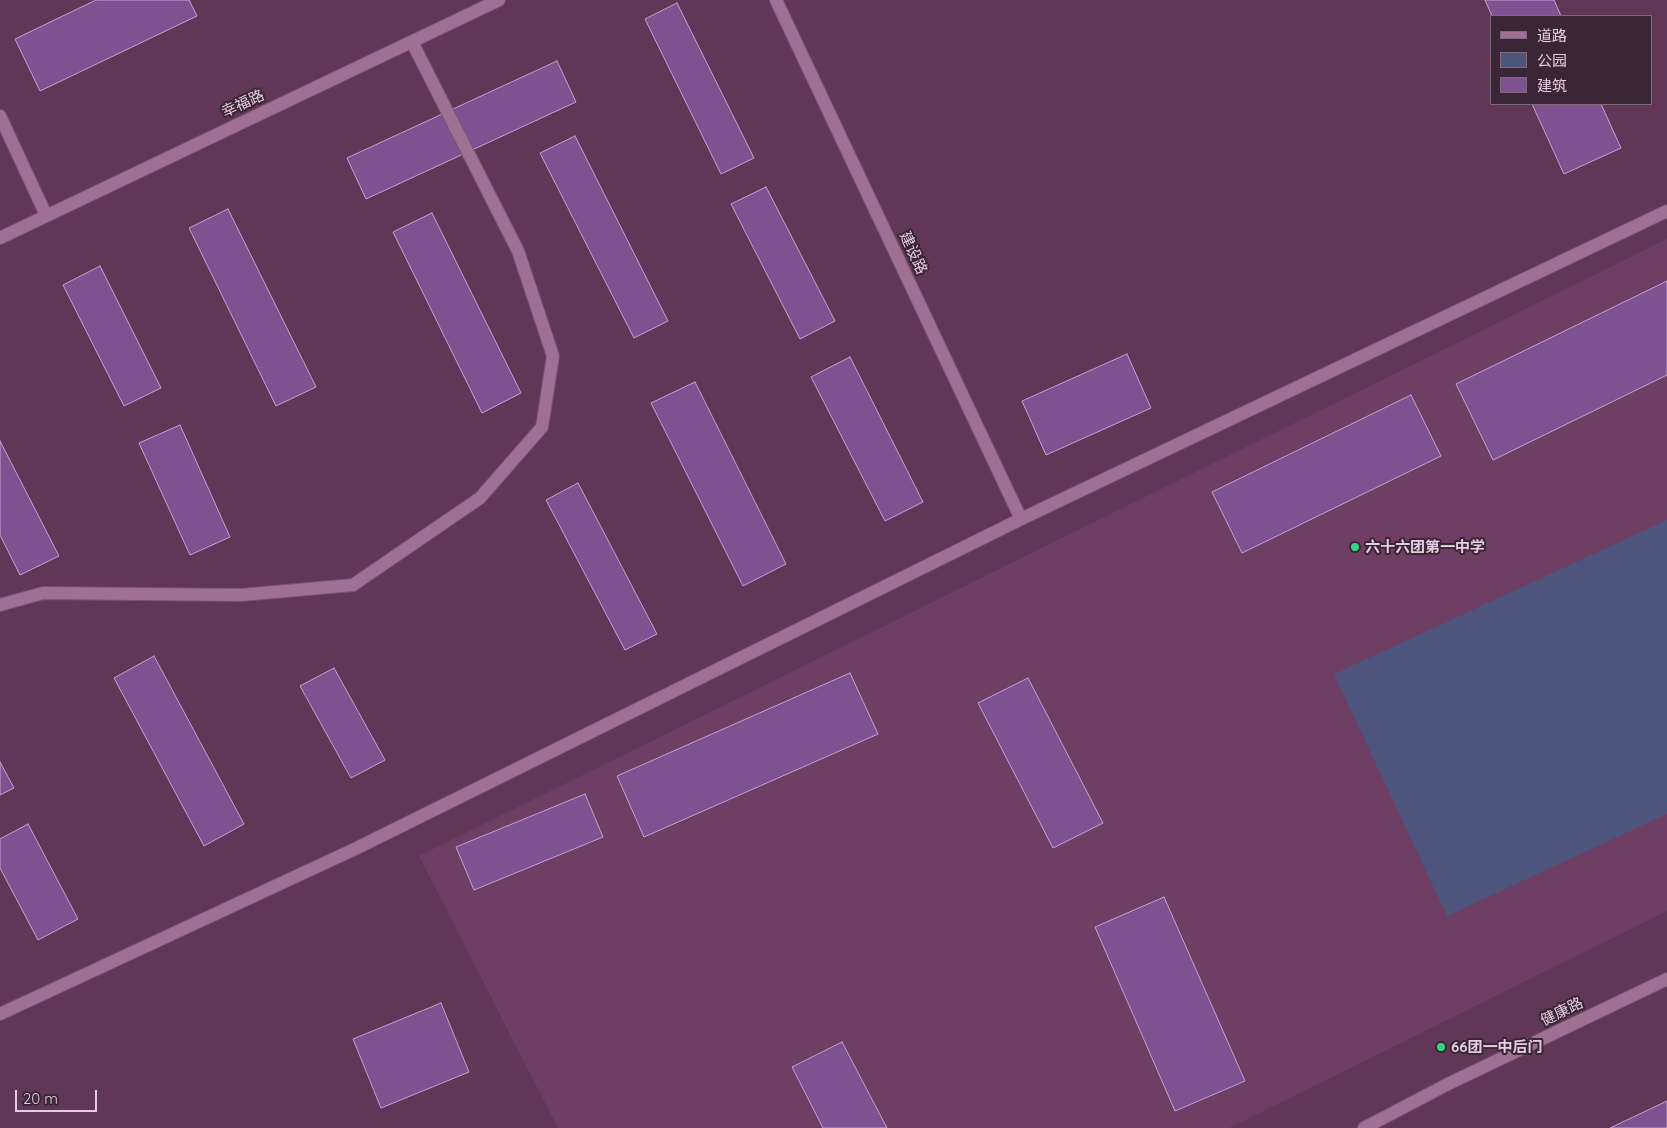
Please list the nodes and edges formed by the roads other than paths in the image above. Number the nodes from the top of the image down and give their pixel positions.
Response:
1 (499, 0) edge
2 (776, 0) edge
3 (412, 42) junction
4 (0, 116) edge
5 (1667, 211) edge
6 (46, 215) junction
7 (0, 238) edge
8 (1021, 519) junction
9 (0, 605) edge
10 (1667, 979) edge
11 (0, 1014) edge
12 (1364, 1128) edge

1 - 3 street, 幸福路
2 - 8 street, 建设路
3 - 6 street, 幸福路
3 - 9 street
4 - 6 street
5 - 8 street
6 - 7 street, 幸福路
8 - 11 street
10 - 12 street, 健康路

